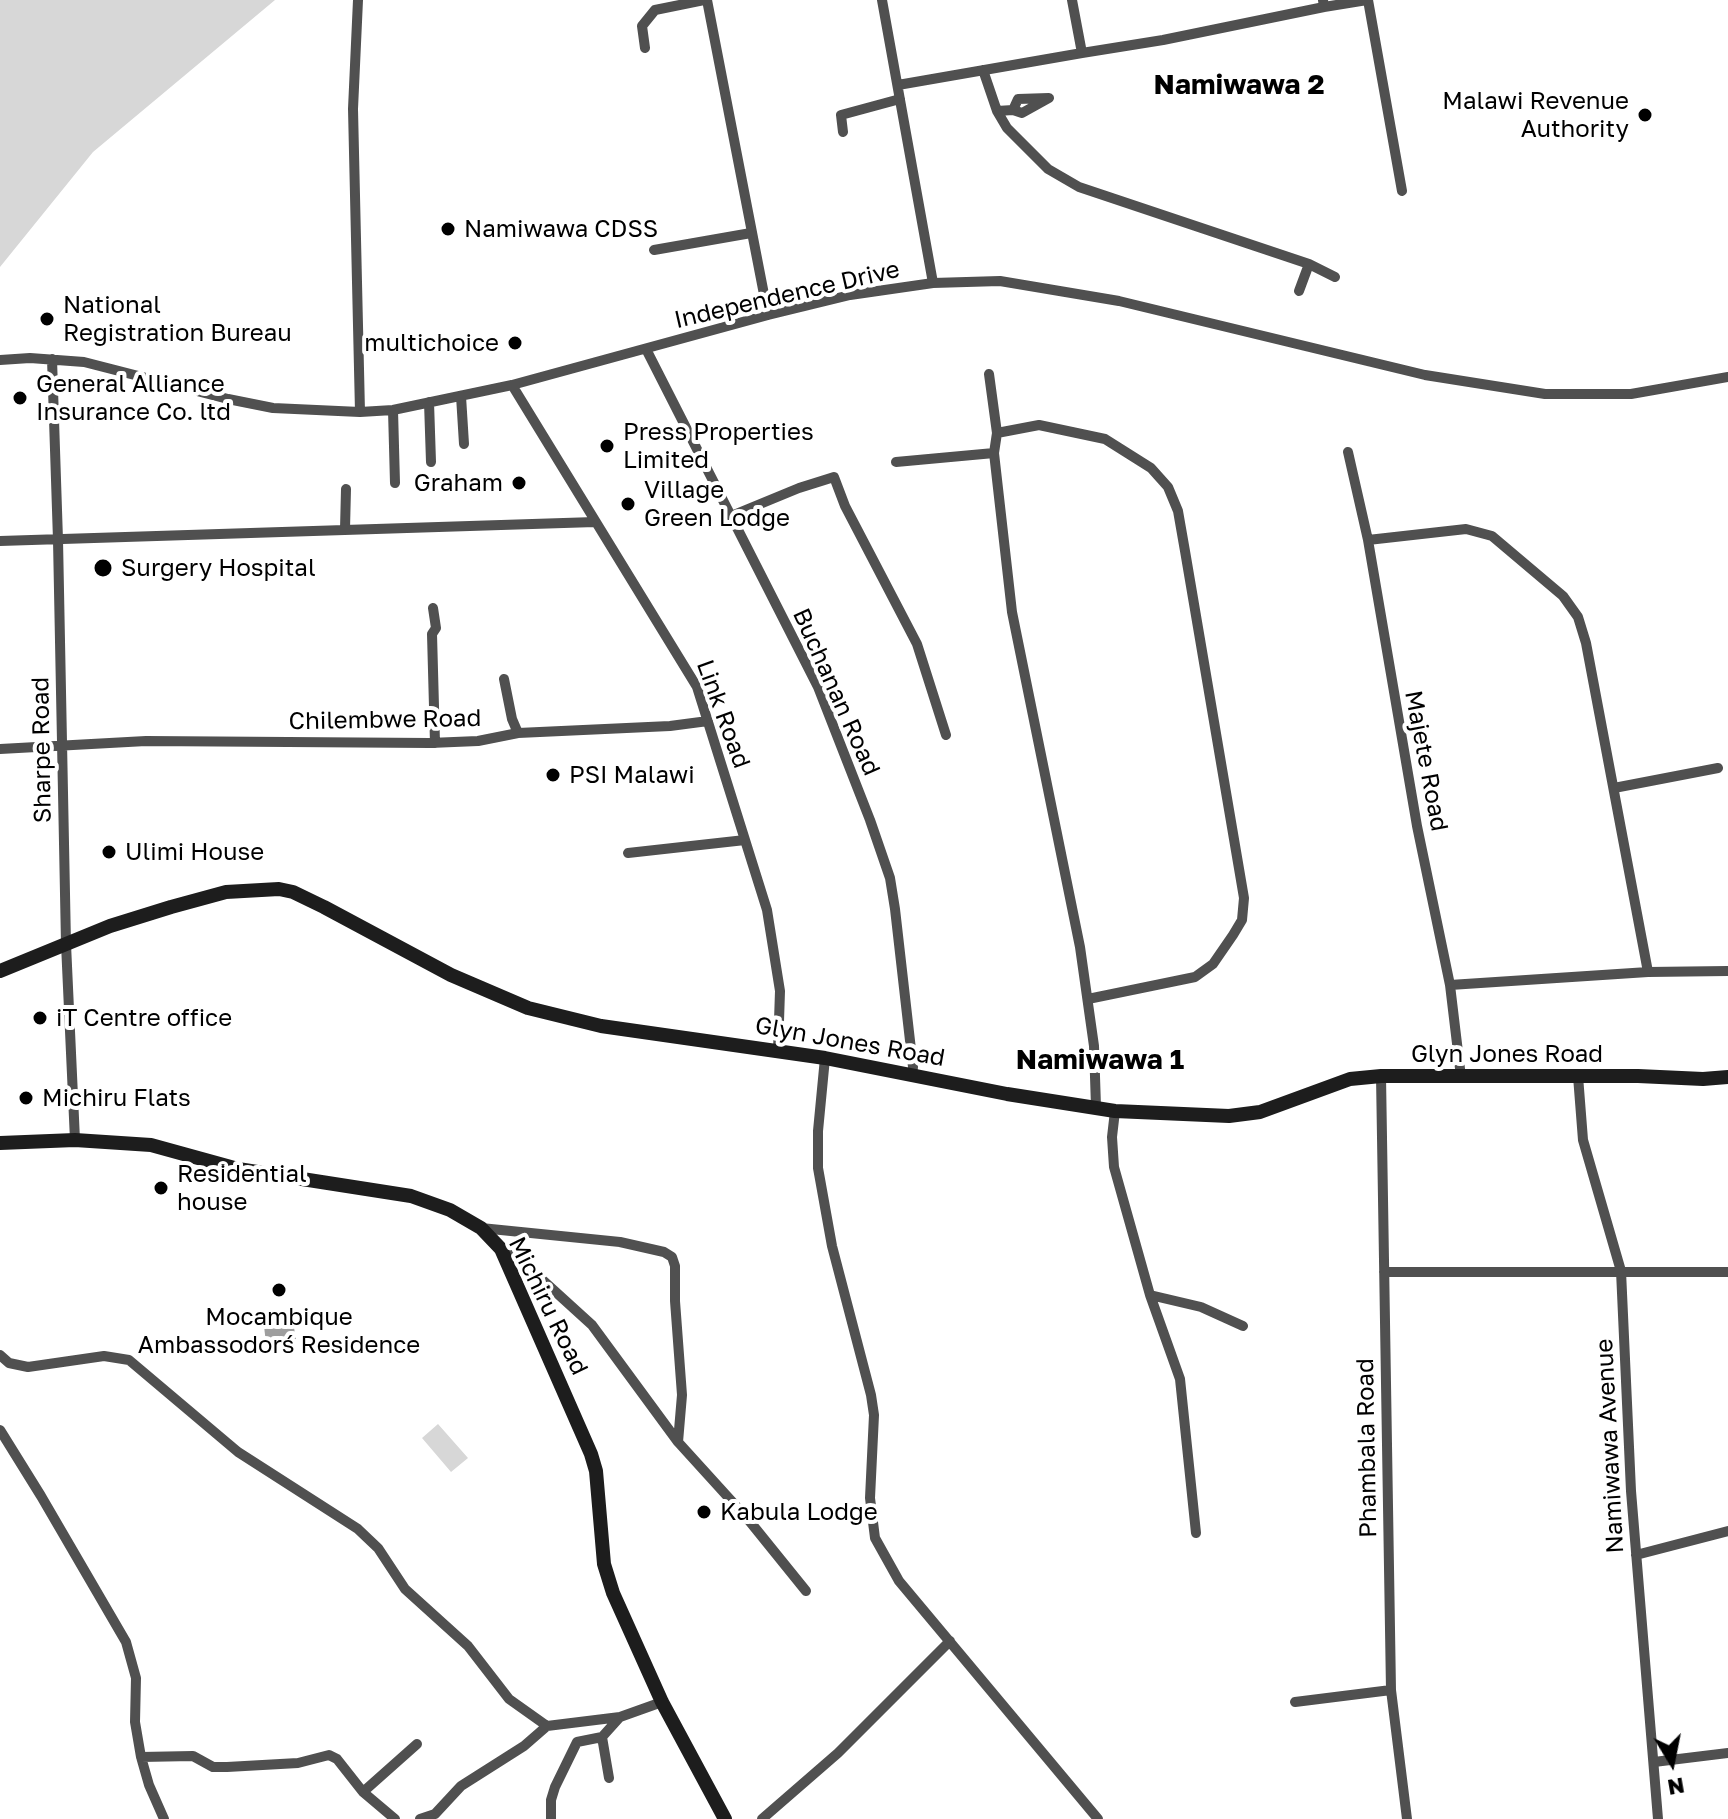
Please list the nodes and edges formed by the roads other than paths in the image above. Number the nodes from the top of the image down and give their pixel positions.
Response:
1 (358, 0) edge
2 (706, 0) edge
3 (882, 0) edge
4 (1072, 0) edge
5 (1367, 0) edge
6 (1324, 3) edge
7 (645, 48) dead end
8 (1082, 53) junction
9 (983, 70) junction
10 (898, 85) junction
11 (900, 99) junction
12 (1013, 110) dead end
13 (997, 111) junction
14 (843, 132) dead end
15 (1402, 191) dead end
16 (751, 233) junction
17 (654, 250) dead end
18 (1309, 264) junction
19 (1335, 277) dead end
20 (933, 283) junction
21 (1299, 291) dead end
22 (768, 315) junction
23 (646, 349) junction
24 (52, 359) junction
25 (0, 360) edge
26 (989, 374) dead end
27 (1728, 377) edge
28 (512, 385) junction
29 (461, 396) junction
30 (429, 402) junction
31 (393, 410) junction
32 (360, 412) junction
33 (997, 433) junction
34 (464, 444) dead end
35 (1348, 452) dead end
36 (994, 453) junction
37 (431, 462) dead end
38 (896, 462) dead end
39 (395, 483) dead end
40 (346, 489) dead end
41 (731, 516) junction
42 (595, 522) junction
43 (345, 529) junction
44 (58, 540) junction
45 (1368, 540) junction
46 (0, 541) edge
47 (433, 608) dead end
48 (504, 679) dead end
49 (708, 721) junction
50 (518, 733) junction
51 (946, 735) dead end
52 (435, 743) junction
53 (63, 747) junction
54 (0, 749) edge
55 (1718, 768) dead end
56 (1614, 788) junction
57 (745, 840) junction
58 (628, 853) dead end
59 (66, 944) junction
60 (0, 971) edge
61 (1728, 971) edge
62 (1648, 972) junction
63 (1450, 985) junction
64 (1088, 999) junction
65 (778, 1051) junction
66 (825, 1058) junction
67 (912, 1075) junction
68 (1381, 1076) junction
69 (1578, 1076) junction
70 (1461, 1077) junction
71 (1728, 1077) edge
72 (1096, 1107) junction
73 (1115, 1111) junction
74 (75, 1140) junction
75 (0, 1143) edge
76 (481, 1228) junction
77 (501, 1249) junction
78 (1621, 1271) junction
79 (1384, 1272) junction
80 (1728, 1272) edge
81 (1150, 1295) junction
82 (1243, 1326) dead end
83 (0, 1355) edge
84 (0, 1430) edge
85 (678, 1442) junction
86 (1728, 1531) edge
87 (1196, 1533) dead end
88 (1636, 1555) junction
89 (806, 1591) dead end
90 (950, 1641) junction
91 (1391, 1690) junction
92 (662, 1702) junction
93 (1295, 1702) dead end
94 (620, 1717) junction
95 (547, 1726) junction
96 (602, 1737) junction
97 (417, 1744) dead end
98 (1728, 1753) edge
99 (141, 1757) junction
100 (1654, 1762) junction
101 (609, 1778) dead end
102 (363, 1792) junction
103 (164, 1819) edge
104 (395, 1819) edge
105 (420, 1819) edge
106 (551, 1819) edge
107 (725, 1819) edge
108 (762, 1819) edge
109 (1098, 1819) edge
110 (1407, 1819) edge
111 (1658, 1819) edge

1 - 32 street
2 - 7 street
2 - 16 street
3 - 10 street
4 - 8 street
5 - 6 street
5 - 15 street
6 - 8 street
8 - 9 street
9 - 10 street
9 - 13 street
10 - 11 street
11 - 14 street
11 - 20 street
12 - 13 street
13 - 18 street
16 - 17 street
16 - 22 street
18 - 19 street
18 - 21 street
20 - 22 street, Independence Drive
20 - 27 street, Independence Drive
22 - 23 street, Independence Drive
23 - 28 street, Independence Drive
23 - 41 street, Buchanan Road
24 - 25 street, Independence Drive
24 - 32 street, Independence Drive
24 - 44 street, Sharpe Road
26 - 33 street
28 - 29 street, Independence Drive
28 - 42 street, Link Road
29 - 30 street, Independence Drive
29 - 34 street
30 - 31 street, Independence Drive
30 - 37 street
31 - 32 street, Independence Drive
31 - 39 street
33 - 36 street
33 - 64 street
35 - 45 street, Majete Road
36 - 38 street
36 - 64 street
40 - 43 street
41 - 51 street
41 - 67 street, Buchanan Road
42 - 43 street
42 - 49 street, Link Road
43 - 44 street
44 - 46 street
44 - 53 street, Sharpe Road
45 - 56 street
45 - 63 street, Majete Road
47 - 52 street
48 - 50 street
49 - 50 street, Chilembwe Road
49 - 57 street, Link Road
50 - 52 street, Chilembwe Road
52 - 53 street, Chilembwe Road
53 - 54 street, Chilembwe Road
53 - 59 street, Sharpe Road
55 - 56 street
56 - 62 street
57 - 58 street
57 - 65 street, Link Road
59 - 60 street, Glyn Jones Road
59 - 65 street, Glyn Jones Road
59 - 74 street, Sharpe Road
61 - 62 street
62 - 63 street
63 - 70 street, Majete Road
64 - 72 street
65 - 66 street, Glyn Jones Road
66 - 67 street, Glyn Jones Road
66 - 90 street
67 - 72 street, Glyn Jones Road
68 - 70 street, Glyn Jones Road
68 - 73 street, Glyn Jones Road
68 - 79 street, Phambala Road
69 - 70 street, Glyn Jones Road
69 - 71 street, Glyn Jones Road
69 - 78 street, Namiwawa Avenue
72 - 73 street, Glyn Jones Road
73 - 81 street
74 - 75 street, Michiru Road
74 - 76 street, Michiru Road
76 - 77 street, Michiru Road
76 - 85 street
77 - 85 street
77 - 92 street, Michiru Road
78 - 79 street
78 - 80 street
78 - 88 street, Namiwawa Avenue
79 - 91 street, Phambala Road
81 - 82 street
81 - 87 street
83 - 95 street
84 - 99 street
85 - 89 street
86 - 88 street
88 - 100 street, Namiwawa Avenue
90 - 108 street
90 - 109 street
91 - 93 street
91 - 110 street, Phambala Road
92 - 94 street
92 - 107 street, Michiru Road
94 - 95 street
94 - 96 street
95 - 105 street
96 - 101 street
96 - 106 street
97 - 102 street
98 - 100 street
99 - 102 street
99 - 103 street
100 - 111 street, Namiwawa Avenue
102 - 104 street

